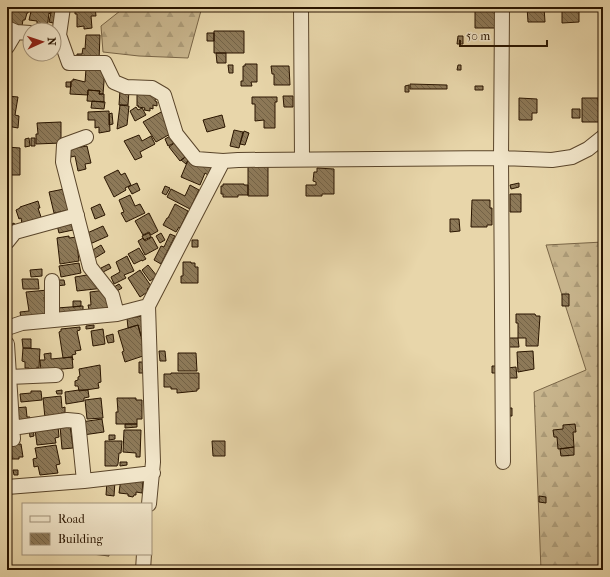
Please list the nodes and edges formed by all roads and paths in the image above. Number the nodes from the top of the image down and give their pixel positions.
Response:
1 (63, 7) edge
2 (301, 7) edge
3 (502, 7) edge
4 (59, 22) edge
5 (11, 30) edge
6 (22, 32) edge
7 (7, 47) edge
8 (62, 48) edge
9 (86, 137) dead end
10 (603, 137) edge
11 (501, 158) junction
12 (302, 159) junction
13 (223, 161) junction
14 (77, 215) junction
15 (7, 242) edge
16 (52, 281) dead end
17 (148, 306) junction
18 (117, 314) junction
19 (52, 320) junction
20 (7, 328) edge
21 (7, 344) edge
22 (56, 374) dead end
23 (9, 377) junction
24 (503, 462) dead end
25 (153, 473) junction
26 (84, 481) junction
27 (7, 487) edge
28 (150, 503) edge
29 (144, 555) edge
30 (143, 570) edge

1 - 4 street
2 - 12 street
3 - 11 street
5 - 6 street
5 - 7 street
8 - 13 street
9 - 14 street
10 - 11 street
11 - 12 street
11 - 24 street
12 - 13 street
13 - 17 street
14 - 15 street
14 - 18 street
16 - 19 street
17 - 18 street
17 - 25 street
18 - 19 street
19 - 20 street
21 - 23 street
22 - 23 street
23 - 26 street
25 - 26 street
25 - 28 street
26 - 27 street
29 - 30 street

